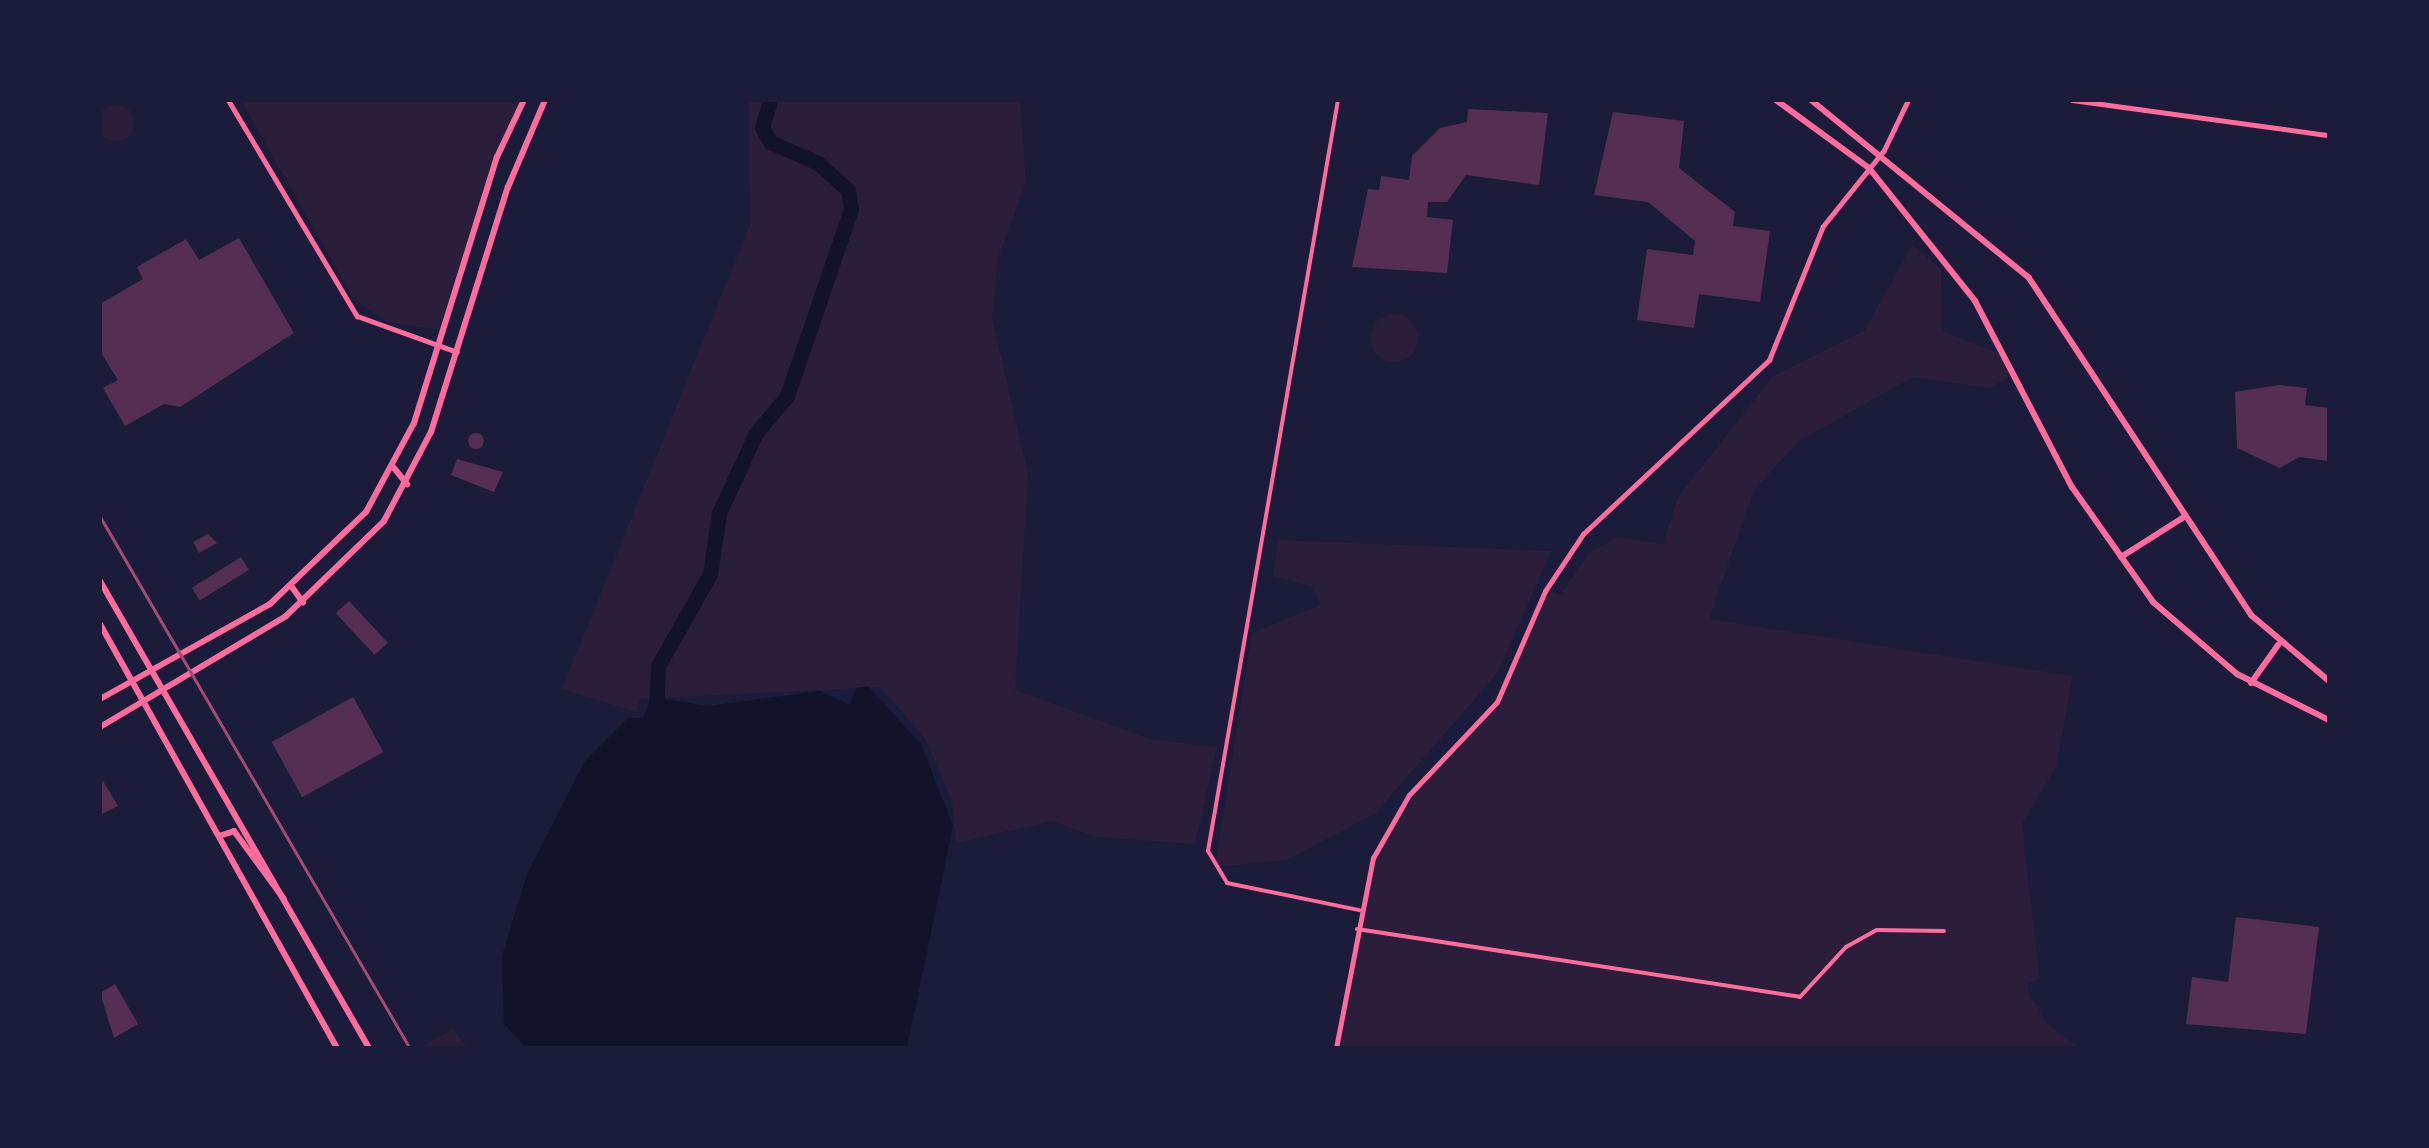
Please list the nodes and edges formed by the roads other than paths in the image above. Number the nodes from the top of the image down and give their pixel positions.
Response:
1 (228, 100) edge
2 (524, 100) edge
3 (546, 100) edge
4 (1338, 100) edge
5 (1776, 100) edge
6 (1812, 100) edge
7 (1908, 100) edge
8 (2072, 100) edge
9 (2329, 135) edge
10 (1880, 155) junction
11 (1868, 168) junction
12 (440, 347) junction
13 (457, 352) junction
14 (394, 468) junction
15 (407, 484) junction
16 (2184, 517) junction
17 (2121, 557) junction
18 (100, 581) edge
19 (292, 586) junction
20 (303, 603) junction
21 (100, 624) edge
22 (2278, 645) junction
23 (152, 672) junction
24 (2329, 681) edge
25 (132, 682) junction
26 (2250, 682) junction
27 (163, 689) junction
28 (100, 699) edge
29 (144, 702) junction
30 (2329, 720) edge
31 (100, 727) edge
32 (218, 836) junction
33 (285, 900) junction
34 (1359, 910) junction
35 (1357, 929) junction
36 (1944, 931) dead end
37 (337, 1048) edge
38 (369, 1048) edge
39 (1336, 1048) edge

1 - 12 street
2 - 12 main road
3 - 13 main road
4 - 34 street
5 - 11 main road
6 - 10 main road
7 - 10 street
8 - 9 street
10 - 11 street
10 - 16 main road
11 - 17 main road
11 - 34 street
12 - 13 street
12 - 14 main road
13 - 15 main road
14 - 15 main road
14 - 19 main road
15 - 20 main road
16 - 17 main road
16 - 22 main road
17 - 26 main road
18 - 23 main road
19 - 20 main road
19 - 23 main road
20 - 27 main road
21 - 25 main road
22 - 24 main road
22 - 26 main road
23 - 25 main road
23 - 27 main road
25 - 28 main road
25 - 29 main road
26 - 30 main road
27 - 29 main road
27 - 33 main road
29 - 31 main road
29 - 32 main road
32 - 33 main road
32 - 37 main road
33 - 38 main road
34 - 35 street
35 - 36 street
35 - 39 street

